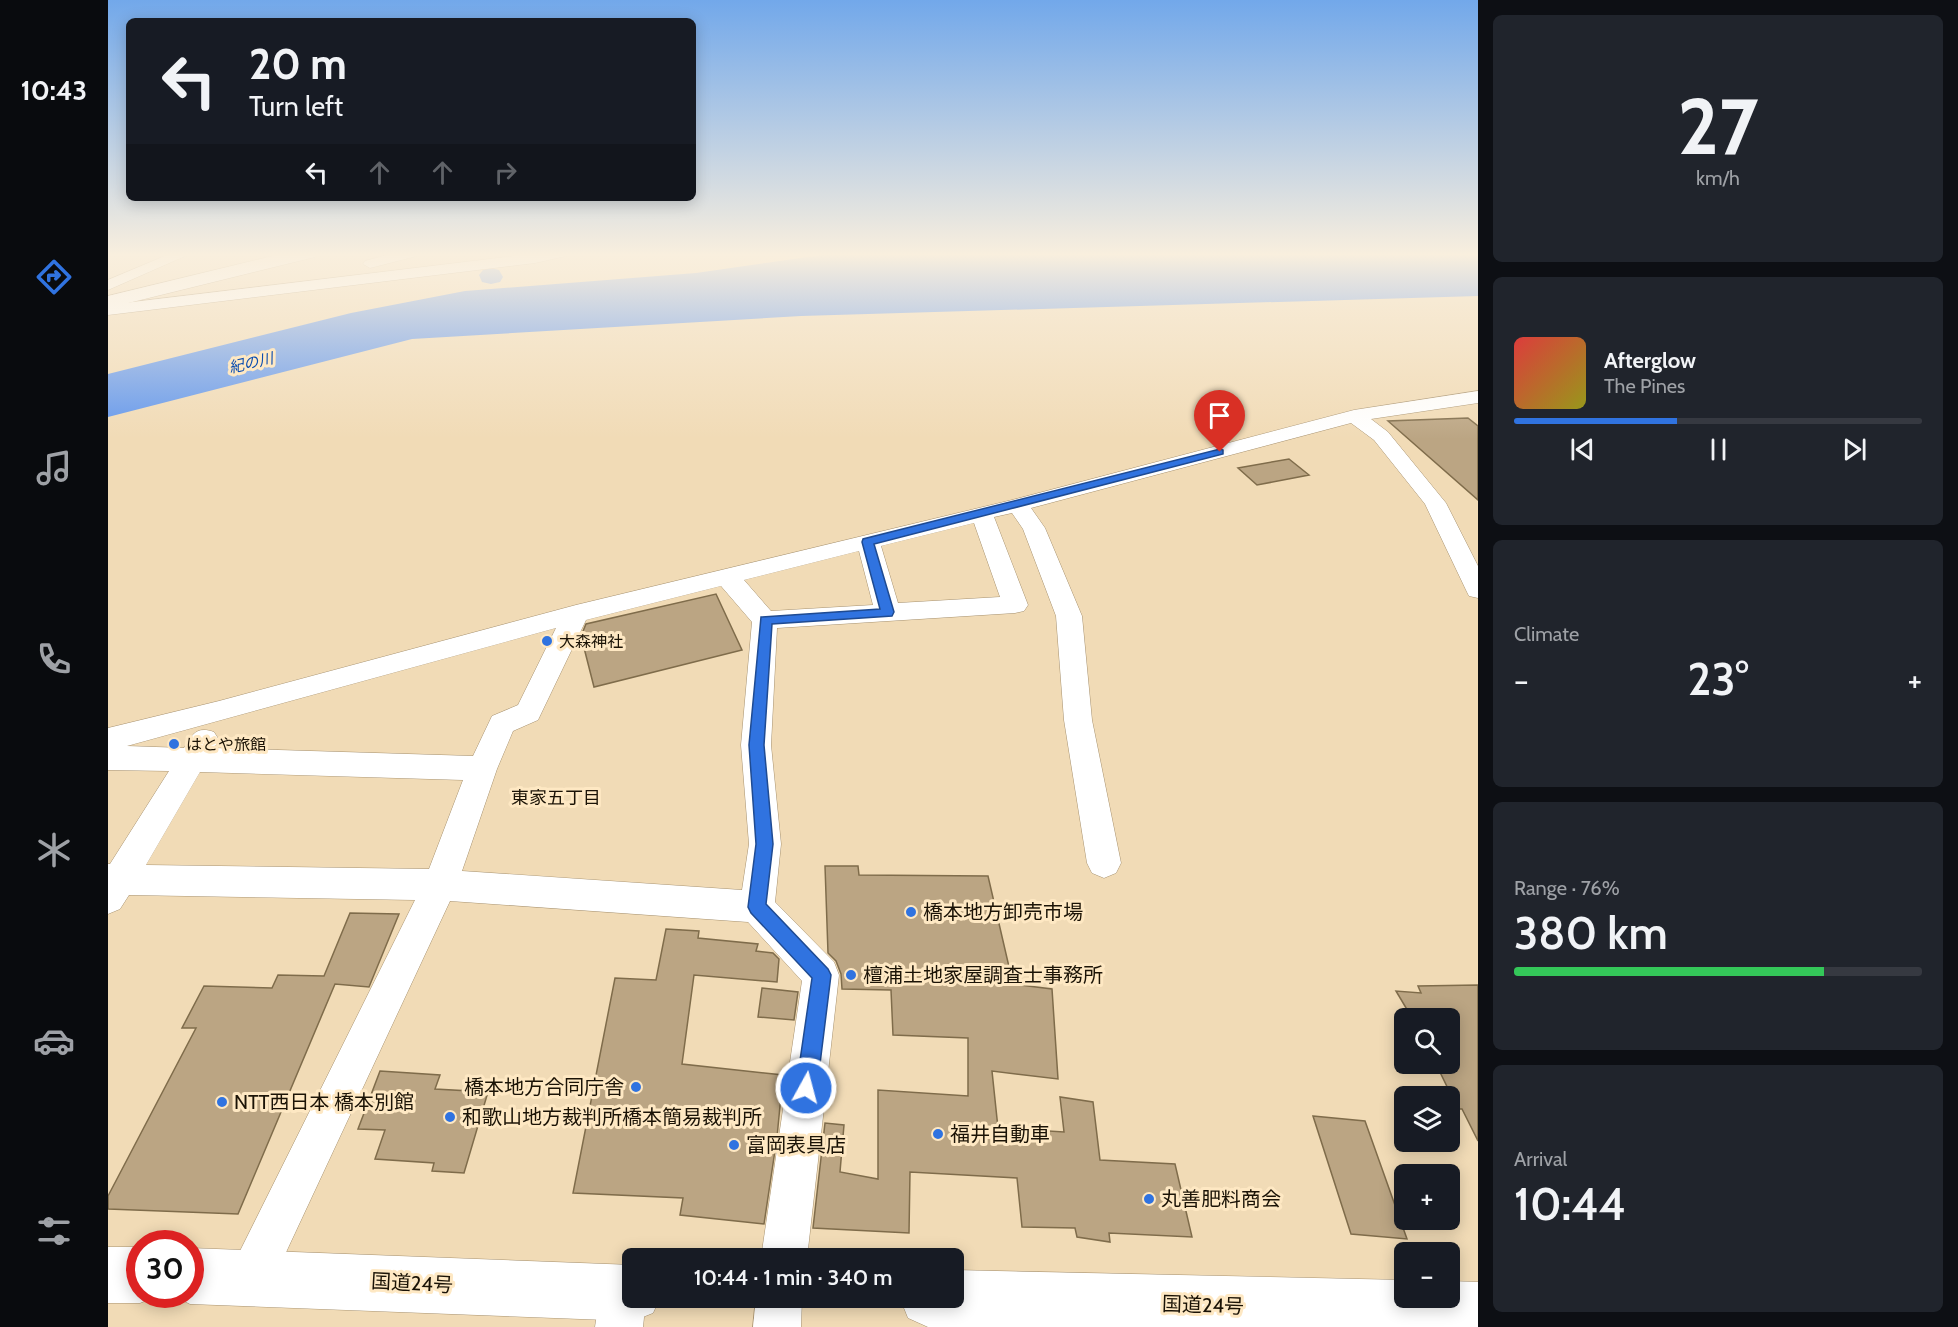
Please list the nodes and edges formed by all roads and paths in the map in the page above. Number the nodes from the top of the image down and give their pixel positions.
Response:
1 (1478, 397) edge
2 (1354, 416) junction
3 (1017, 505) junction
4 (982, 514) junction
5 (868, 542) junction
6 (727, 577) junction
7 (1478, 590) edge
8 (888, 612) junction
9 (576, 614) junction
10 (765, 620) junction
11 (108, 740) edge
12 (199, 751) junction
13 (108, 758) edge
14 (482, 769) junction
15 (1104, 863) dead end
16 (440, 885) junction
17 (112, 886) edge
18 (757, 907) junction
19 (785, 1248) edge
20 (108, 1275) edge
21 (126, 1275) edge
22 (204, 1276) edge
23 (251, 1277) junction
24 (964, 1300) edge
25 (622, 1304) edge
26 (778, 1308) edge
27 (1478, 1311) edge
28 (1334, 1318) edge
29 (777, 1327) edge

1 - 2 street
2 - 3 street
2 - 7 street
3 - 4 street
3 - 15 street
4 - 5 street
4 - 8 street
5 - 6 street
5 - 8 street
6 - 9 street
6 - 10 street
8 - 10 street
9 - 11 street
9 - 14 street
10 - 18 street
12 - 13 street
12 - 14 street
12 - 17 street
14 - 16 street
16 - 17 street
16 - 18 street
16 - 23 street
18 - 19 street
20 - 21 highway
22 - 23 highway, 国道24号
23 - 25 highway, 国道24号
24 - 28 highway, 国道24号
26 - 29 street
27 - 28 highway, 国道24号

